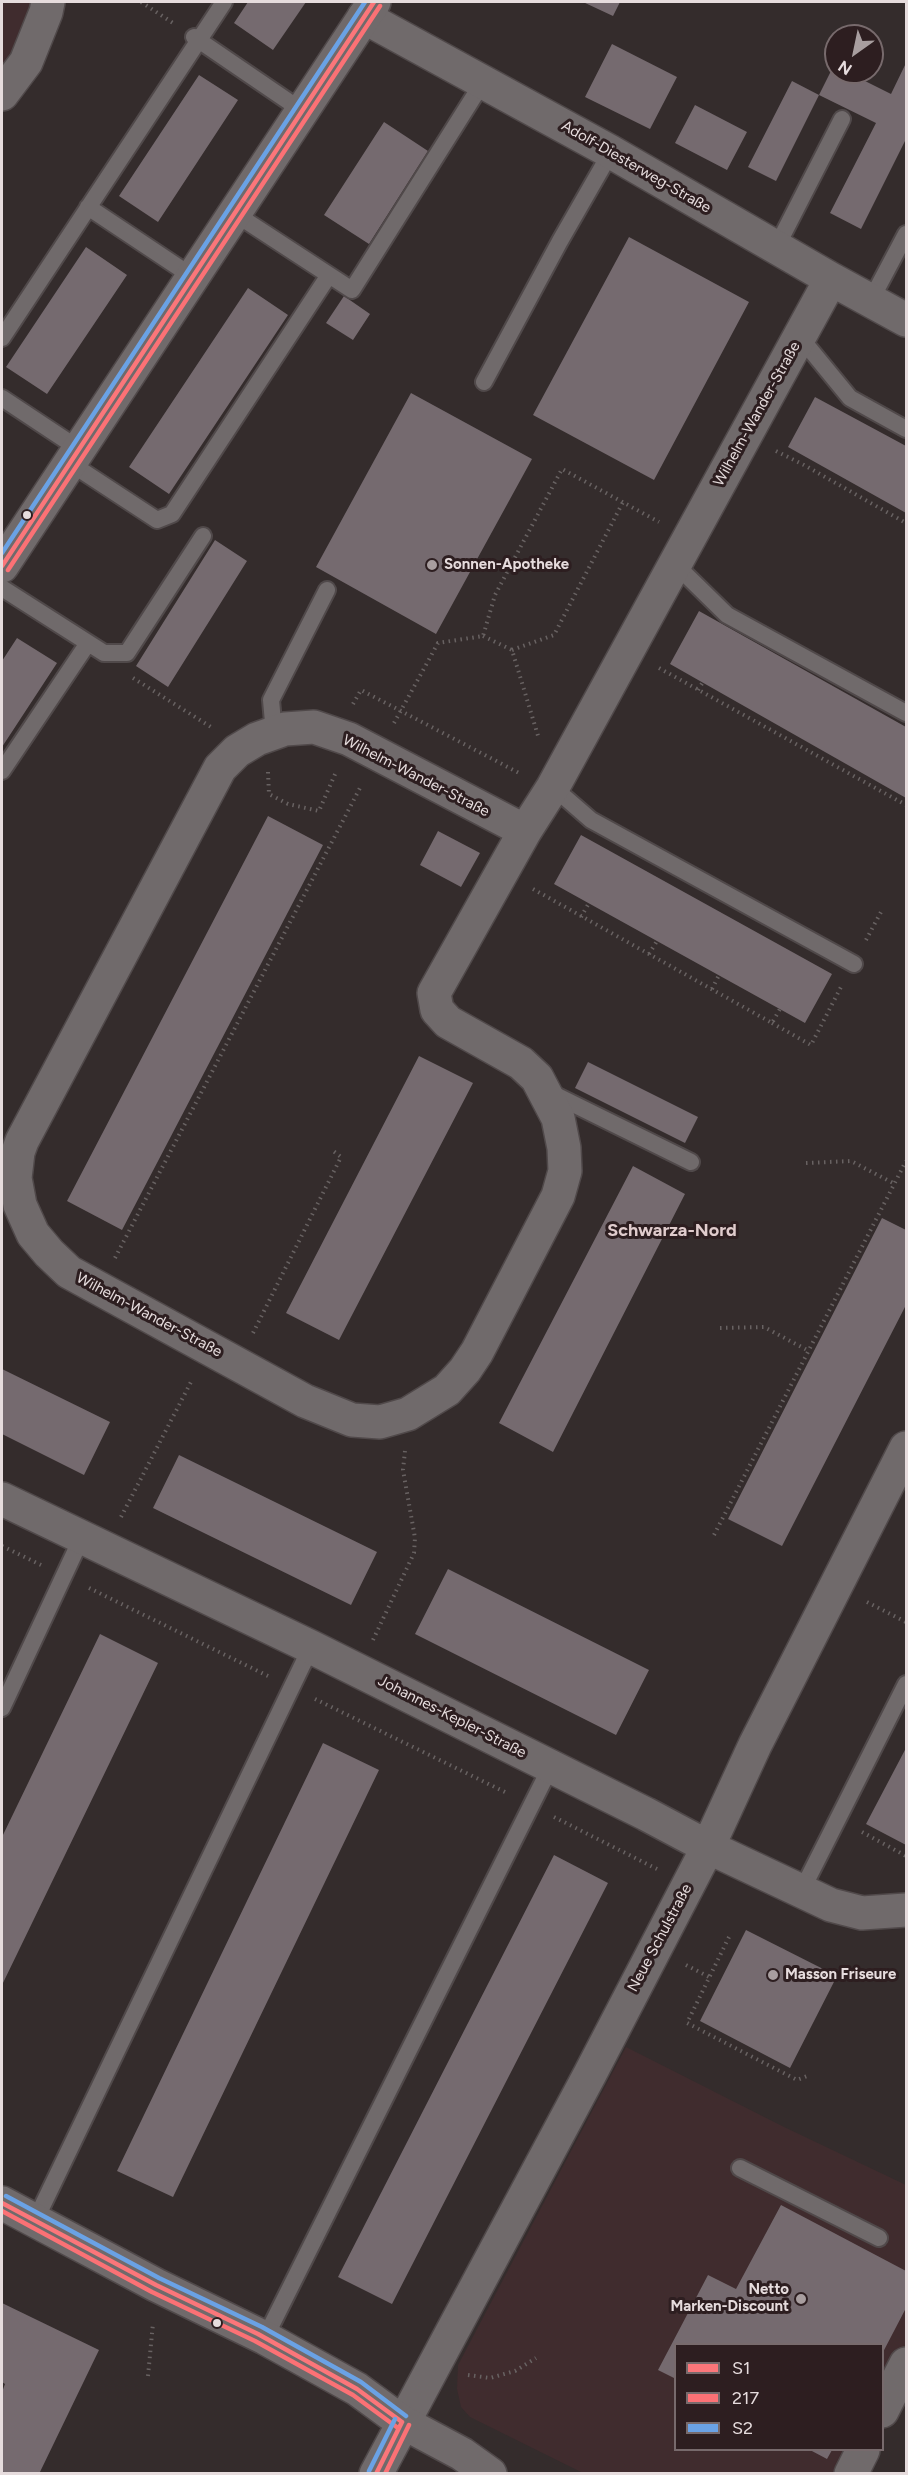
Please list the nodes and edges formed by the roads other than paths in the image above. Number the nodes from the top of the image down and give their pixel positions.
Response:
1 (48, 2) edge
2 (224, 2) edge
3 (369, 9) edge
4 (196, 38) junction
5 (483, 82) junction
6 (2, 94) edge
7 (302, 110) junction
8 (842, 119) dead end
9 (611, 152) junction
10 (88, 207) junction
11 (234, 213) junction
12 (906, 234) edge
13 (776, 248) junction
14 (329, 275) junction
15 (193, 277) junction
16 (831, 279) junction
17 (871, 300) junction
18 (906, 320) edge
19 (800, 336) junction
20 (2, 338) edge
21 (484, 382) dead end
22 (2, 399) edge
23 (906, 429) edge
24 (75, 456) junction
25 (203, 536) dead end
26 (682, 551) junction
27 (2, 566) edge
28 (2, 588) edge
29 (327, 591) dead end
30 (88, 643) junction
31 (906, 713) edge
32 (270, 734) junction
33 (2, 771) edge
34 (552, 789) junction
35 (525, 831) junction
36 (854, 964) dead end
37 (545, 1090) junction
38 (691, 1162) dead end
39 (906, 1448) edge
40 (2, 1499) edge
41 (94, 1543) junction
42 (311, 1647) junction
43 (906, 1684) edge
44 (2, 1708) edge
45 (551, 1766) junction
46 (708, 1847) junction
47 (801, 1892) junction
48 (906, 1911) edge
49 (740, 2168) dead end
50 (2, 2203) edge
51 (36, 2219) junction
52 (879, 2238) dead end
53 (265, 2338) junction
54 (906, 2364) edge
55 (884, 2407) edge
56 (402, 2422) junction
57 (862, 2451) edge
58 (376, 2474) edge
59 (490, 2474) edge
60 (851, 2474) edge

1 - 6 street
2 - 4 lane
3 - 5 street, Adolf-Diesterweg-Straße
3 - 7 street
4 - 7 lane
4 - 10 lane
5 - 9 street, Adolf-Diesterweg-Straße
5 - 14 lane
7 - 11 street
8 - 13 lane
9 - 13 street, Adolf-Diesterweg-Straße
9 - 21 lane
10 - 15 lane
10 - 20 lane
11 - 14 lane
11 - 15 street
12 - 17 lane
13 - 16 street, Adolf-Diesterweg-Straße
14 - 24 lane
15 - 24 street
16 - 17 street, Adolf-Diesterweg-Straße
16 - 19 street, Wilhelm-Wander-Straße
17 - 18 street, Adolf-Diesterweg-Straße
19 - 23 lane
19 - 26 street, Wilhelm-Wander-Straße
22 - 24 lane
24 - 27 street
25 - 30 lane
26 - 31 lane
26 - 34 street, Wilhelm-Wander-Straße
28 - 30 lane
29 - 32 lane
30 - 33 lane
32 - 35 street, Wilhelm-Wander-Straße
32 - 37 street, Wilhelm-Wander-Straße
34 - 35 street, Wilhelm-Wander-Straße
34 - 36 lane
35 - 37 street, Wilhelm-Wander-Straße
37 - 38 lane
39 - 46 street, Neue Schulstraße
40 - 41 street, Johannes-Kepler-Straße
41 - 42 street, Johannes-Kepler-Straße
41 - 44 lane
42 - 45 street, Johannes-Kepler-Straße
42 - 51 lane
43 - 47 lane
45 - 46 street, Johannes-Kepler-Straße
45 - 53 lane
46 - 47 street, Johannes-Kepler-Straße
46 - 56 street, Neue Schulstraße
47 - 48 street, Johannes-Kepler-Straße
49 - 52 lane
50 - 51 street
51 - 53 street
53 - 56 street
54 - 55 street
56 - 58 street, Neue Schulstraße
56 - 59 street
57 - 60 street

